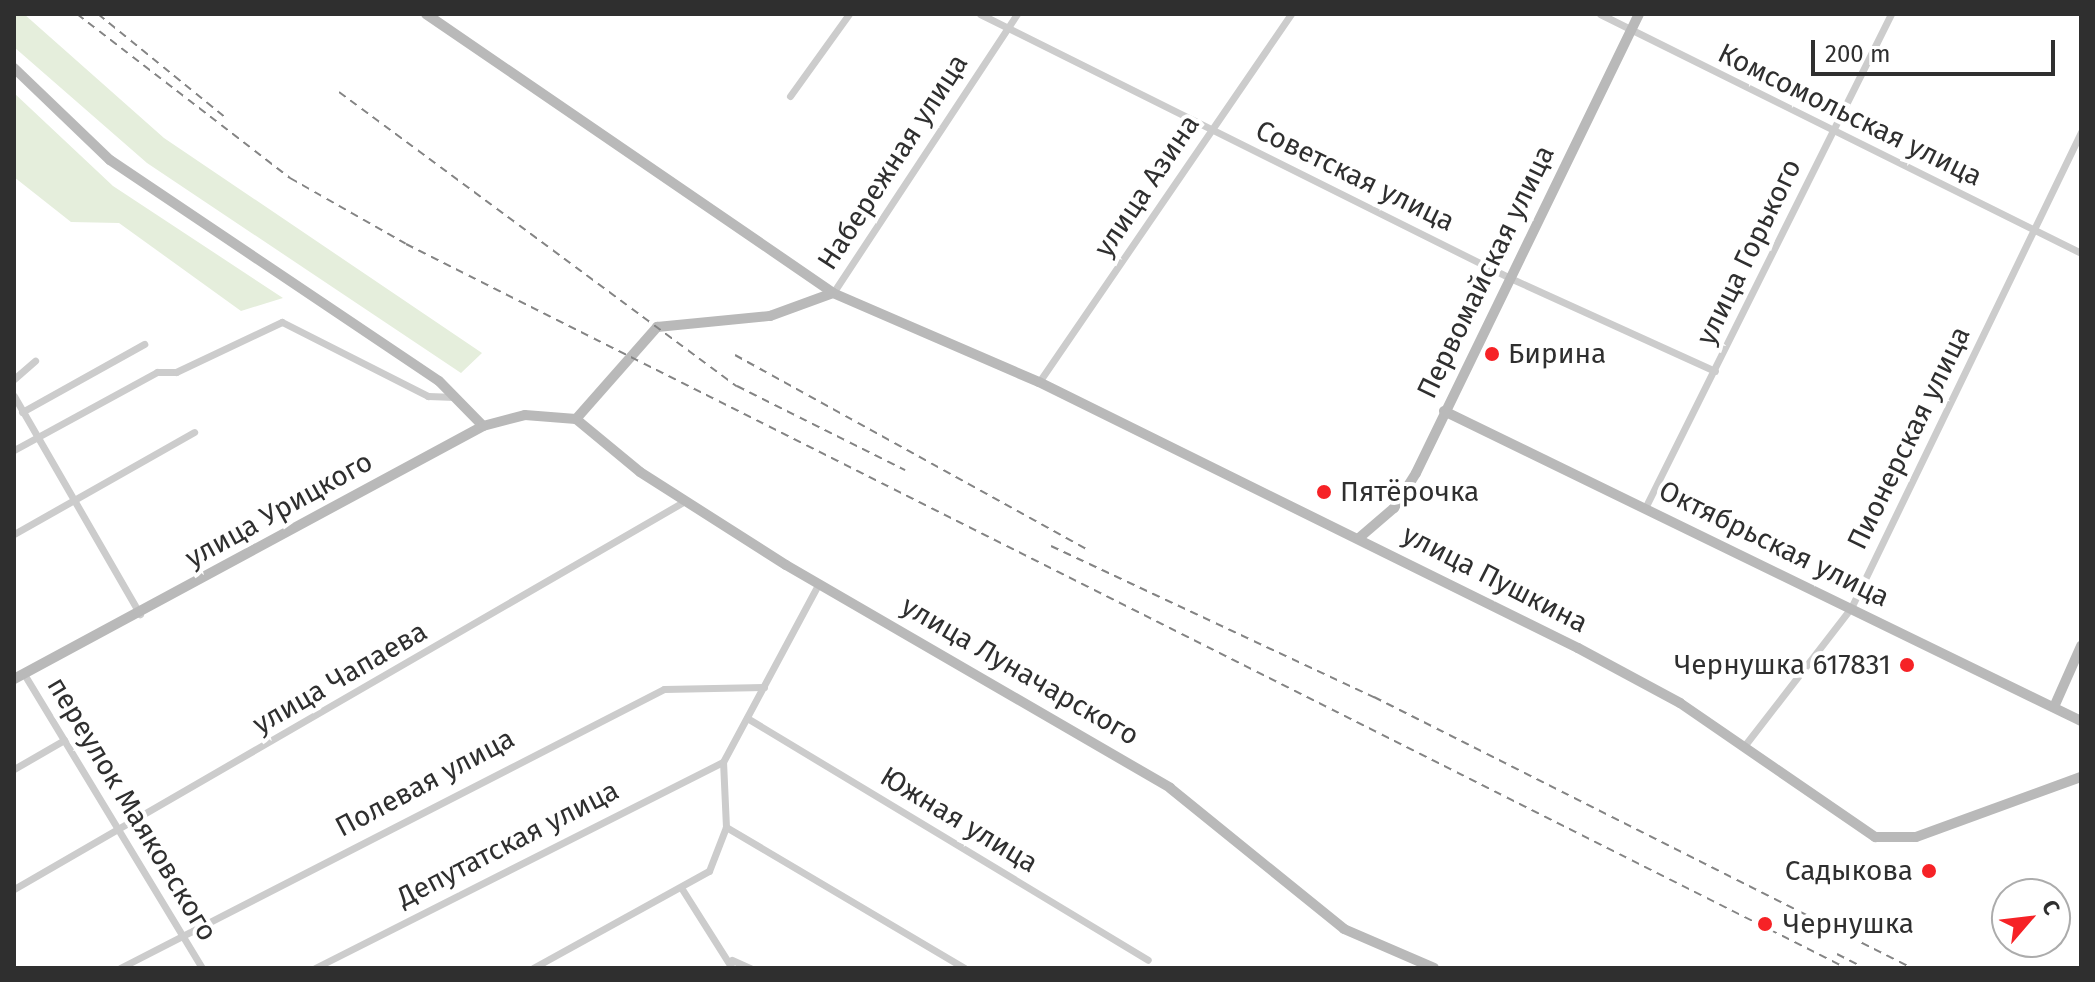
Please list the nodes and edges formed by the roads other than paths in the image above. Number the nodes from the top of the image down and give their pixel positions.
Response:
1 (426, 14) edge
2 (849, 14) edge
3 (980, 14) edge
4 (1017, 14) edge
5 (1291, 14) edge
6 (1600, 14) edge
7 (1639, 14) edge
8 (1891, 14) edge
9 (1007, 29) junction
10 (1631, 31) junction
11 (14, 68) edge
12 (790, 96) dead end
13 (1212, 130) junction
14 (1834, 132) junction
15 (2081, 132) edge
16 (2033, 231) junction
17 (2081, 253) edge
18 (1510, 278) junction
19 (833, 293) junction
20 (144, 344) dead end
21 (35, 361) dead end
22 (1715, 371) junction
23 (14, 379) edge
24 (1039, 382) junction
25 (14, 396) edge
26 (457, 396) junction
27 (1444, 411) junction
28 (22, 412) junction
29 (576, 419) junction
30 (483, 426) junction
31 (194, 432) dead end
32 (37, 436) junction
33 (14, 450) edge
34 (74, 500) junction
35 (685, 501) junction
36 (1645, 508) junction
37 (14, 534) edge
38 (1359, 538) junction
39 (819, 583) junction
40 (1851, 608) junction
41 (140, 614) junction
42 (2081, 646) edge
43 (19, 676) edge
44 (764, 687) junction
45 (2054, 707) junction
46 (747, 718) junction
47 (2081, 721) edge
48 (64, 740) junction
49 (1745, 745) junction
50 (723, 762) junction
51 (14, 769) edge
52 (2081, 777) edge
53 (726, 827) junction
54 (119, 830) junction
55 (14, 889) edge
56 (682, 889) junction
57 (183, 935) junction
58 (1148, 960) dead end
59 (732, 964) edge
60 (120, 968) edge
61 (202, 968) edge
62 (315, 968) edge
63 (533, 968) edge
64 (750, 968) edge
65 (964, 968) edge
66 (1434, 968) edge

1 - 19 street, улица Пушкина
2 - 12 street
3 - 9 street, Советская улица
4 - 9 street, Набережная улица
5 - 13 street, улица Азина
6 - 10 street, Комсомольская улица
7 - 10 street, Первомайская улица
8 - 14 street, улица Горького
9 - 13 street, Советская улица
9 - 19 street, Набережная улица
10 - 14 street, Комсомольская улица
10 - 18 street, Первомайская улица
11 - 26 street
13 - 18 street, Советская улица
13 - 24 street, улица Азина
14 - 16 street, Комсомольская улица
14 - 22 street, улица Горького
15 - 16 street, Пионерская улица
16 - 17 street, Комсомольская улица
16 - 40 street, Пионерская улица
18 - 22 street, Советская улица
18 - 27 street, Первомайская улица
19 - 24 street, улица Пушкина
19 - 29 street
20 - 28 street
21 - 23 street
22 - 36 street, улица Горького
24 - 38 street, улица Пушкина
25 - 28 street
26 - 30 street
26 - 32 street
27 - 36 street, Октябрьская улица
27 - 38 street, Первомайская улица
28 - 32 street
29 - 30 street, улица Урицкого
29 - 35 street, улица Луначарского
30 - 41 street, улица Урицкого
31 - 34 street
32 - 33 street
32 - 34 street
34 - 37 street
34 - 41 street
35 - 39 street, улица Луначарского
35 - 54 street, улица Чапаева
36 - 40 street, Октябрьская улица
38 - 49 street, улица Пушкина
39 - 44 street
39 - 66 street, улица Луначарского
40 - 45 street, Октябрьская улица
40 - 49 street, Пионерская улица
41 - 43 street, улица Урицкого
42 - 45 street
43 - 48 street, переулок Маяковского
44 - 46 street
44 - 57 street, Полевая улица
45 - 47 street, Октябрьская улица
46 - 50 street
46 - 58 street, Южная улица
48 - 51 street
48 - 54 street, переулок Маяковского
49 - 52 street, улица Пушкина
50 - 53 street
50 - 62 street, Депутатская улица
53 - 56 street
53 - 65 street
54 - 55 street, улица Чапаева
54 - 57 street, переулок Маяковского
56 - 59 street
56 - 63 street
57 - 60 street, Полевая улица
57 - 61 street, переулок Маяковского
59 - 64 street

